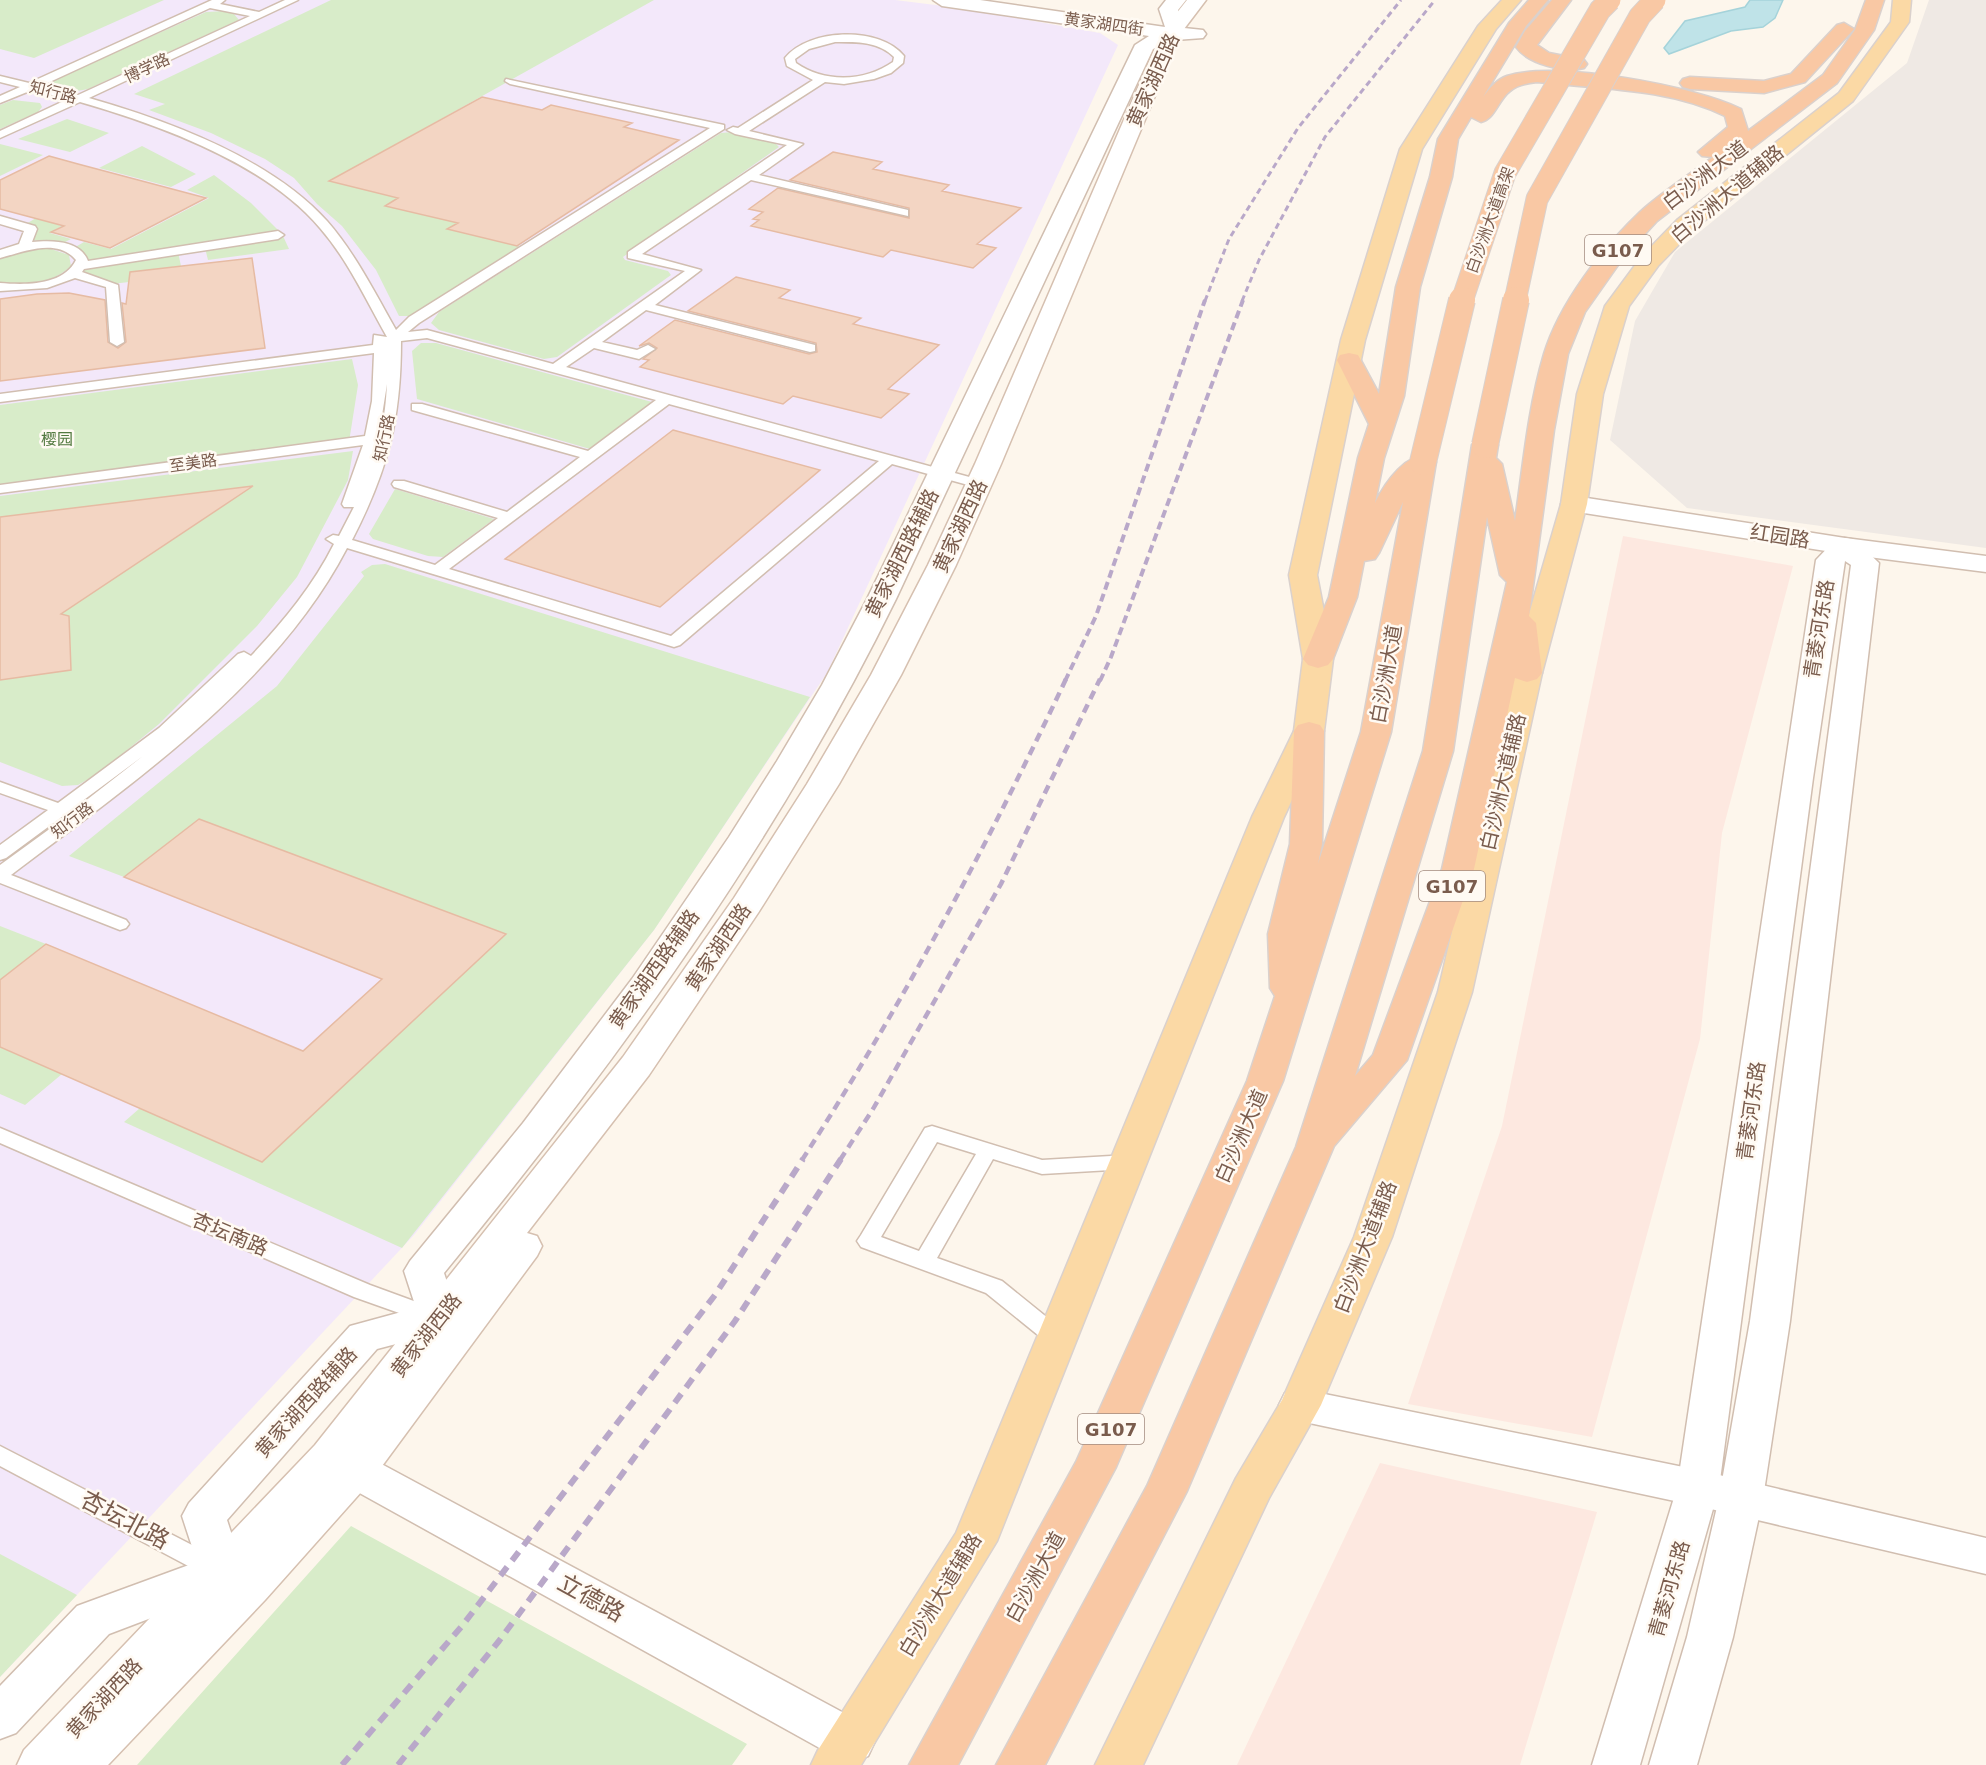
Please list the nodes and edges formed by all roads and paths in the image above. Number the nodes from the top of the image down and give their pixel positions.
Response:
1 (220, 0) edge
2 (293, 0) edge
3 (942, 0) edge
4 (984, 0) edge
5 (1177, 0) edge
6 (1197, 0) edge
7 (1217, 0) edge
8 (1562, 0) edge
9 (1610, 0) edge
10 (1655, 0) edge
11 (1869, 0) edge
12 (1875, 0) edge
13 (1902, 0) edge
14 (1529, 2) edge
15 (209, 5) junction
16 (261, 15) junction
17 (1181, 32) junction
18 (824, 78) junction
19 (0, 79) edge
20 (510, 81) dead end
21 (0, 86) edge
22 (26, 88) junction
23 (0, 100) edge
24 (74, 101) junction
25 (720, 128) junction
26 (739, 132) junction
27 (0, 135) edge
28 (749, 176) junction
29 (1441, 177) junction
30 (904, 213) dead end
31 (1649, 216) junction
32 (0, 220) edge
33 (278, 235) dead end
34 (24, 247) junction
35 (0, 254) edge
36 (77, 270) junction
37 (0, 287) edge
38 (645, 306) junction
39 (394, 338) junction
40 (117, 342) dead end
41 (592, 343) junction
42 (380, 348) junction
43 (810, 348) dead end
44 (648, 349) dead end
45 (1349, 360) junction
46 (119, 366) dead end
47 (555, 369) junction
48 (120, 382) junction
49 (0, 398) edge
50 (667, 399) junction
51 (417, 407) dead end
52 (1382, 424) junction
53 (379, 438) junction
54 (1485, 445) junction
55 (591, 456) junction
56 (889, 459) junction
57 (1423, 462) junction
58 (940, 474) junction
59 (399, 484) dead end
60 (979, 484) junction
61 (0, 489) edge
62 (1574, 504) junction
63 (509, 517) junction
64 (338, 541) junction
65 (1845, 546) junction
66 (1986, 564) edge
67 (438, 570) junction
68 (1518, 595) junction
69 (1344, 597) junction
70 (1318, 659) junction
71 (1527, 673) junction
72 (1309, 731) junction
73 (0, 787) edge
74 (62, 809) junction
75 (78, 815) junction
76 (0, 854) edge
77 (0, 876) edge
78 (120, 924) dead end
79 (1467, 940) junction
80 (1288, 1010) junction
81 (1389, 1060) junction
82 (0, 1135) edge
83 (1316, 1147) junction
84 (988, 1151) junction
85 (1128, 1162) junction
86 (924, 1262) junction
87 (451, 1323) junction
88 (1057, 1338) junction
89 (1300, 1405) junction
90 (0, 1455) edge
91 (343, 1463) junction
92 (1698, 1488) junction
93 (1741, 1498) junction
94 (1986, 1556) edge
95 (236, 1580) junction
96 (0, 1718) edge
97 (843, 1753) edge
98 (41, 1765) edge
99 (77, 1765) edge
100 (933, 1765) edge
101 (1020, 1765) edge
102 (1119, 1765) edge
103 (1616, 1765) edge
104 (1673, 1765) edge

1 - 15 lane, 博学路
2 - 16 lane, 博学路
3 - 17 street, 黄家湖四街
4 - 17 street, 黄家湖四街
5 - 17 street
6 - 17 street, 黄家湖西路
7 - 17 street, 黄家湖西路
8 - 11 highway
9 - 57 highway, 白沙洲大道高架, bridge
10 - 54 highway, 白沙洲大道高架, bridge
12 - 31 highway, 白沙洲大道 / G107
13 - 62 main road, 白沙洲大道辅路
14 - 29 highway
14 - 45 main road, 白沙洲大道辅路
15 - 16 lane
15 - 22 lane, 博学路
16 - 24 lane, 博学路
17 - 58 street, 黄家湖西路辅路
17 - 60 street, 黄家湖西路
17 - 87 street, 黄家湖西路
18 - 18 lane
18 - 26 lane
19 - 22 lane, 知行路
20 - 25 lane
21 - 22 lane, 知行路
22 - 23 lane, 博学路
22 - 24 lane, 知行路
24 - 27 lane, 博学路
24 - 39 lane, 知行路
24 - 42 lane, 知行路
25 - 26 lane
25 - 39 lane
26 - 28 lane
28 - 30 lane
28 - 38 lane
29 - 31 highway
29 - 52 highway
31 - 68 highway, 白沙洲大道 / G107
32 - 34 lane
33 - 36 lane
34 - 35 lane
34 - 36 lane
36 - 37 lane
36 - 40 lane
38 - 41 lane
38 - 43 lane
39 - 42 lane
39 - 47 lane
39 - 53 lane, 知行路
41 - 44 lane
41 - 47 lane
42 - 48 lane
42 - 53 lane, 知行路
45 - 52 highway
45 - 70 main road, 白沙洲大道辅路
46 - 48 lane
47 - 50 lane
48 - 49 lane
50 - 55 lane
50 - 56 lane
51 - 55 lane
52 - 69 highway
53 - 61 lane, 至美路
53 - 64 lane, 知行路
54 - 68 highway
54 - 83 highway, 白沙洲大道
55 - 63 lane
56 - 58 lane
56 - 67 lane
57 - 69 highway
57 - 80 highway, 白沙洲大道
58 - 60 lane
58 - 87 street, 黄家湖西路辅路
59 - 63 lane
60 - 87 street, 黄家湖西路
62 - 65 street, 红园路
62 - 71 main road, 白沙洲大道辅路
63 - 67 lane
64 - 67 lane
64 - 74 lane, 知行路
64 - 75 lane, 知行路
65 - 66 street, 红园路
65 - 92 street, 青菱河东路
65 - 93 street, 青菱河东路
68 - 71 highway
68 - 81 highway, 白沙洲大道 / G107
69 - 70 highway
70 - 72 main road, 白沙洲大道辅路
71 - 79 main road, 白沙洲大道辅路
72 - 80 highway
72 - 85 main road, 白沙洲大道辅路
73 - 74 lane
74 - 75 lane
74 - 76 lane, 知行路
75 - 77 lane, 知行路
77 - 78 lane
79 - 81 main road
79 - 89 main road, 白沙洲大道辅路
80 - 100 highway, 白沙洲大道 / G107
81 - 83 highway, 白沙洲大道 / G107
82 - 87 lane, 杏坛南路
83 - 101 highway, 白沙洲大道 / G107
84 - 85 lane
84 - 86 lane
84 - 86 lane
85 - 88 main road, 白沙洲大道辅路
86 - 88 lane
87 - 91 street, 黄家湖西路
87 - 95 street, 黄家湖西路辅路
88 - 97 main road, 白沙洲大道辅路
89 - 92 street
89 - 102 main road, 白沙洲大道辅路
90 - 95 lane, 杏坛北路
91 - 95 street, 黄家湖西路
91 - 97 street, 立德路
92 - 93 street
92 - 103 street, 青菱河东路
93 - 94 street
93 - 104 street, 青菱河东路
95 - 96 street
95 - 98 street, 黄家湖西路
95 - 99 street, 黄家湖西路

